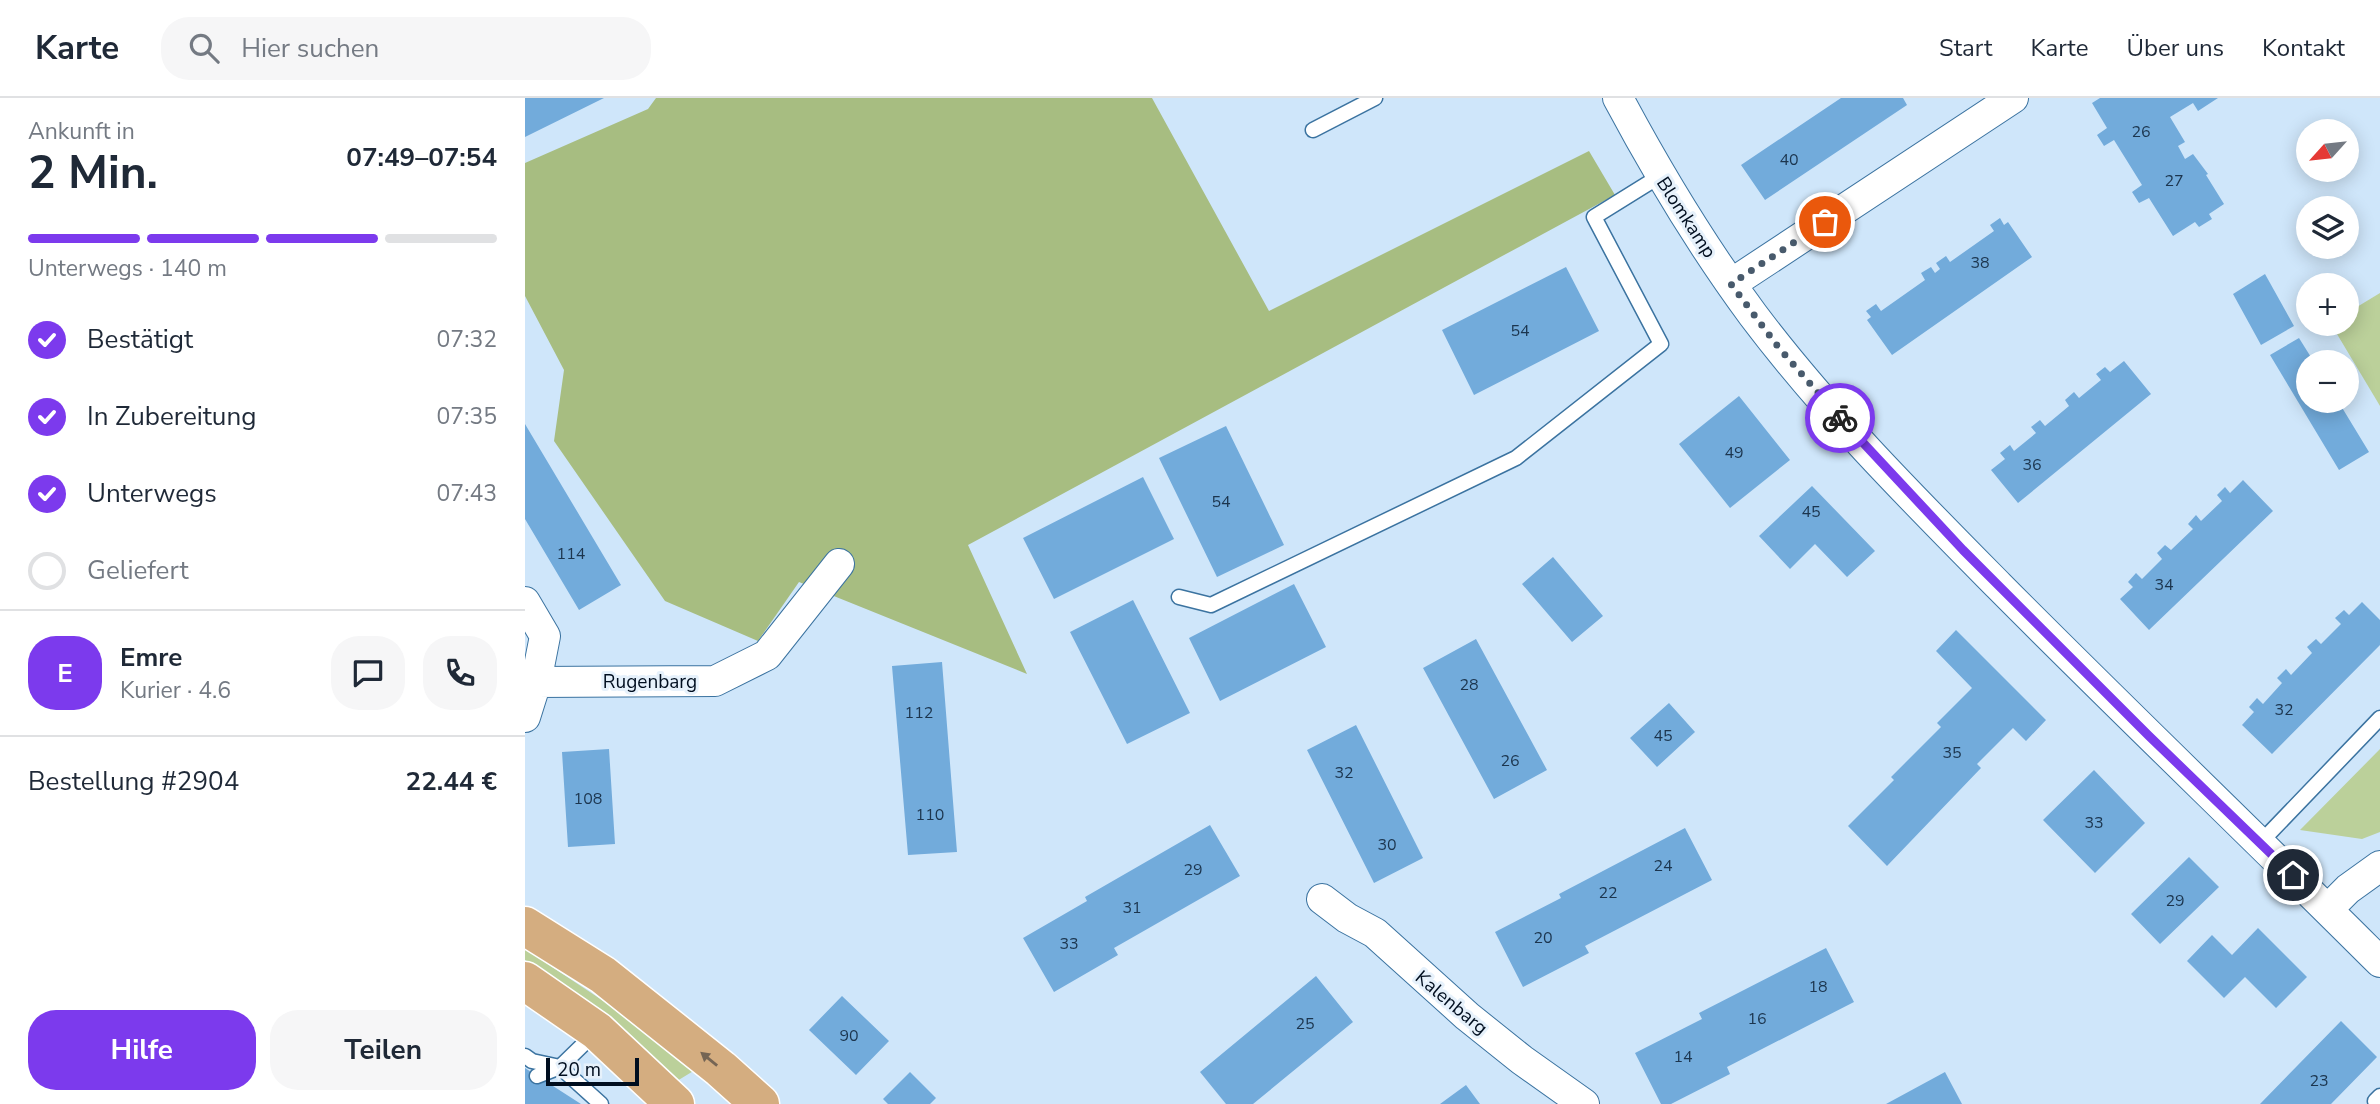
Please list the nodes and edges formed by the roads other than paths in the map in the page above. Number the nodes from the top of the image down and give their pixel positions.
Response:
1 (1375, 98) edge
2 (1618, 98) edge
3 (2013, 98) edge
4 (1313, 130) dead end
5 (1660, 176) junction
6 (1731, 284) junction
7 (839, 564) dead end
8 (1179, 597) dead end
9 (525, 602) edge
10 (536, 682) junction
11 (525, 717) edge
12 (2380, 718) edge
13 (2260, 843) junction
14 (2380, 866) edge
15 (1322, 898) dead end
16 (2328, 909) junction
17 (525, 926) edge
18 (2380, 962) edge
19 (525, 981) edge
20 (597, 1031) junction
21 (525, 1056) edge
22 (560, 1067) junction
23 (537, 1076) dead end
24 (601, 1104) edge
25 (675, 1104) edge
26 (760, 1104) edge
27 (1584, 1104) edge

1 - 4 lane
2 - 5 street, Blomkamp
3 - 6 street
5 - 6 street, Blomkamp
5 - 8 lane
6 - 13 street, Blomkamp
7 - 10 street, Rugenbarg
9 - 10 street
10 - 11 street
12 - 13 lane
13 - 16 street, Blomkamp
14 - 16 street
15 - 27 street, Kalenbarg
16 - 18 street, Blomkamp
26 -> 17 main road
19 - 20 main road
20 - 22 lane
20 - 25 main road
21 - 22 lane
22 - 23 lane
22 - 24 lane

